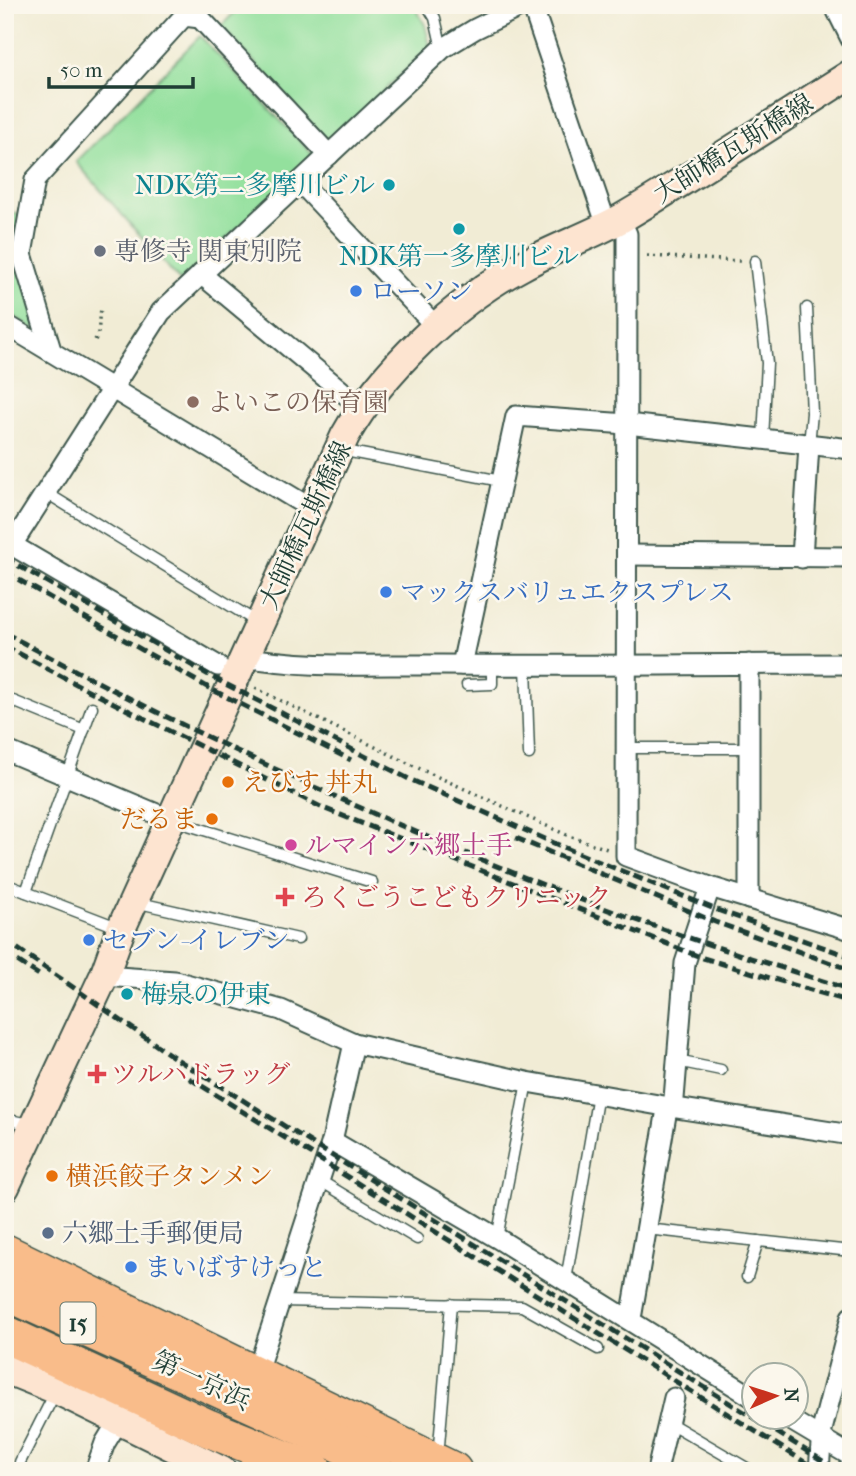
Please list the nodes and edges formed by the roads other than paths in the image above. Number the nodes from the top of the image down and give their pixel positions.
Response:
1 (427, 5) edge
2 (524, 5) edge
3 (532, 5) edge
4 (834, 5) edge
5 (181, 10) edge
6 (851, 39) edge
7 (442, 49) junction
8 (851, 74) edge
9 (329, 155) junction
10 (300, 182) junction
11 (614, 222) junction
12 (755, 261) road end
13 (201, 274) junction
14 (807, 309) dead end
15 (5, 324) edge
16 (437, 328) junction
17 (51, 350) junction
18 (111, 390) junction
19 (362, 408) junction
20 (627, 424) junction
21 (763, 439) junction
22 (809, 445) junction
23 (339, 449) junction
24 (851, 449) edge
25 (501, 481) junction
26 (45, 492) junction
27 (312, 509) junction
28 (8, 543) edge
29 (627, 555) junction
30 (851, 557) edge
31 (802, 558) junction
32 (260, 624) junction
33 (245, 657) junction
34 (627, 664) junction
35 (749, 664) junction
36 (851, 664) edge
37 (462, 665) junction
38 (492, 665) junction
39 (526, 665) junction
40 (218, 666) dead end
41 (467, 685) dead end
42 (92, 707) dead end
43 (5, 718) edge
44 (84, 730) junction
45 (627, 748) junction
46 (749, 748) junction
47 (5, 750) edge
48 (529, 754) dead end
49 (68, 776) junction
50 (171, 820) junction
51 (372, 882) dead end
52 (5, 884) edge
53 (710, 887) junction
54 (26, 892) junction
55 (749, 899) junction
56 (134, 901) junction
57 (121, 929) junction
58 (851, 930) edge
59 (299, 939) dead end
60 (104, 976) junction
61 (354, 1043) junction
62 (677, 1061) junction
63 (721, 1070) dead end
64 (527, 1082) junction
65 (598, 1094) junction
66 (670, 1107) junction
67 (5, 1119) edge
68 (33, 1125) junction
69 (851, 1135) edge
70 (332, 1142) junction
71 (319, 1180) junction
72 (5, 1187) edge
73 (646, 1229) junction
74 (497, 1238) junction
75 (417, 1239) dead end
76 (758, 1241) junction
77 (851, 1251) edge
78 (5, 1253) edge
79 (747, 1277) dead end
80 (566, 1280) junction
81 (5, 1291) edge
82 (279, 1301) junction
83 (451, 1304) junction
84 (851, 1317) edge
85 (629, 1319) junction
86 (5, 1334) edge
87 (598, 1349) dead end
88 (5, 1369) edge
89 (252, 1371) junction
90 (740, 1389) edge
91 (57, 1390) junction
92 (674, 1398) dead end
93 (125, 1407) junction
94 (668, 1422) junction
95 (806, 1430) edge
96 (821, 1440) junction
97 (851, 1456) edge
98 (20, 1462) dead end
99 (445, 1467) edge
100 (95, 1471) edge
101 (222, 1471) edge
102 (314, 1471) edge
103 (398, 1471) edge
104 (657, 1471) edge
105 (752, 1471) edge
106 (819, 1471) edge

1 - 7 lane
2 - 7 street
3 - 11 street
4 - 6 street
5 - 9 street
5 - 17 street
7 - 9 street
8 - 11 street, 大師橋瓦斯橋線
9 - 10 street
10 - 13 street
10 - 16 street
11 - 16 street, 大師橋瓦斯橋線
11 - 20 street
12 - 21 lane
13 - 18 street
13 - 19 street
14 - 22 lane
15 - 17 street
16 - 19 street, 大師橋瓦斯橋線
17 - 18 street
18 - 26 street
18 - 27 street
19 - 23 street, 大師橋瓦斯橋線
20 - 21 street
20 - 25 street
20 - 29 street
21 - 22 street
22 - 24 street
22 - 31 street
23 - 25 lane
23 - 27 street, 大師橋瓦斯橋線
25 - 37 street
26 - 28 street
26 - 32 lane
27 - 32 street, 大師橋瓦斯橋線
28 - 40 street
29 - 31 street
29 - 34 street
30 - 31 street
32 - 33 street, 大師橋瓦斯橋線
33 - 37 street
33 - 50 street, 大師橋瓦斯橋線
34 - 35 street
34 - 39 street
34 - 45 street
35 - 36 street
35 - 46 street
37 - 38 street
38 - 39 street
38 - 41 lane
39 - 48 lane
42 - 44 lane
43 - 44 lane
44 - 49 lane
45 - 46 lane
45 - 53 street
46 - 55 street
47 - 49 street
49 - 50 street
49 - 54 lane
50 - 51 lane
50 - 56 street, 大師橋瓦斯橋線
52 - 54 lane
53 - 55 street
53 - 62 street
54 - 57 lane
55 - 58 street
56 - 57 street, 大師橋瓦斯橋線
56 - 59 lane
57 - 60 street, 大師橋瓦斯橋線
60 - 61 street
60 - 68 street, 大師橋瓦斯橋線
61 - 64 street
61 - 70 street
62 - 63 lane
62 - 66 street
64 - 65 street
64 - 74 lane
65 - 66 street
65 - 80 lane
66 - 69 street
66 - 73 street
67 - 68 lane
68 - 72 street, 大師橋瓦斯橋線
70 - 71 street
70 - 74 street
71 - 75 lane
71 - 82 street
73 - 76 lane
73 - 85 street
74 - 80 street
76 - 77 lane
76 - 79 lane
78 - 89 highway
80 - 85 street
81 - 103 highway, 第一京浜 / 15
82 - 83 lane
82 - 89 street
83 - 87 lane
83 - 99 lane
84 - 96 street
85 - 90 street
86 - 93 highway, 第一京浜 / 15
88 - 91 street
89 - 99 highway
91 - 93 street
91 - 98 lane
92 - 94 street
93 - 100 street
93 - 101 street
93 - 102 highway, 第一京浜 / 15
94 - 104 street
94 - 105 lane
95 - 96 street
96 - 97 street
96 - 106 street

